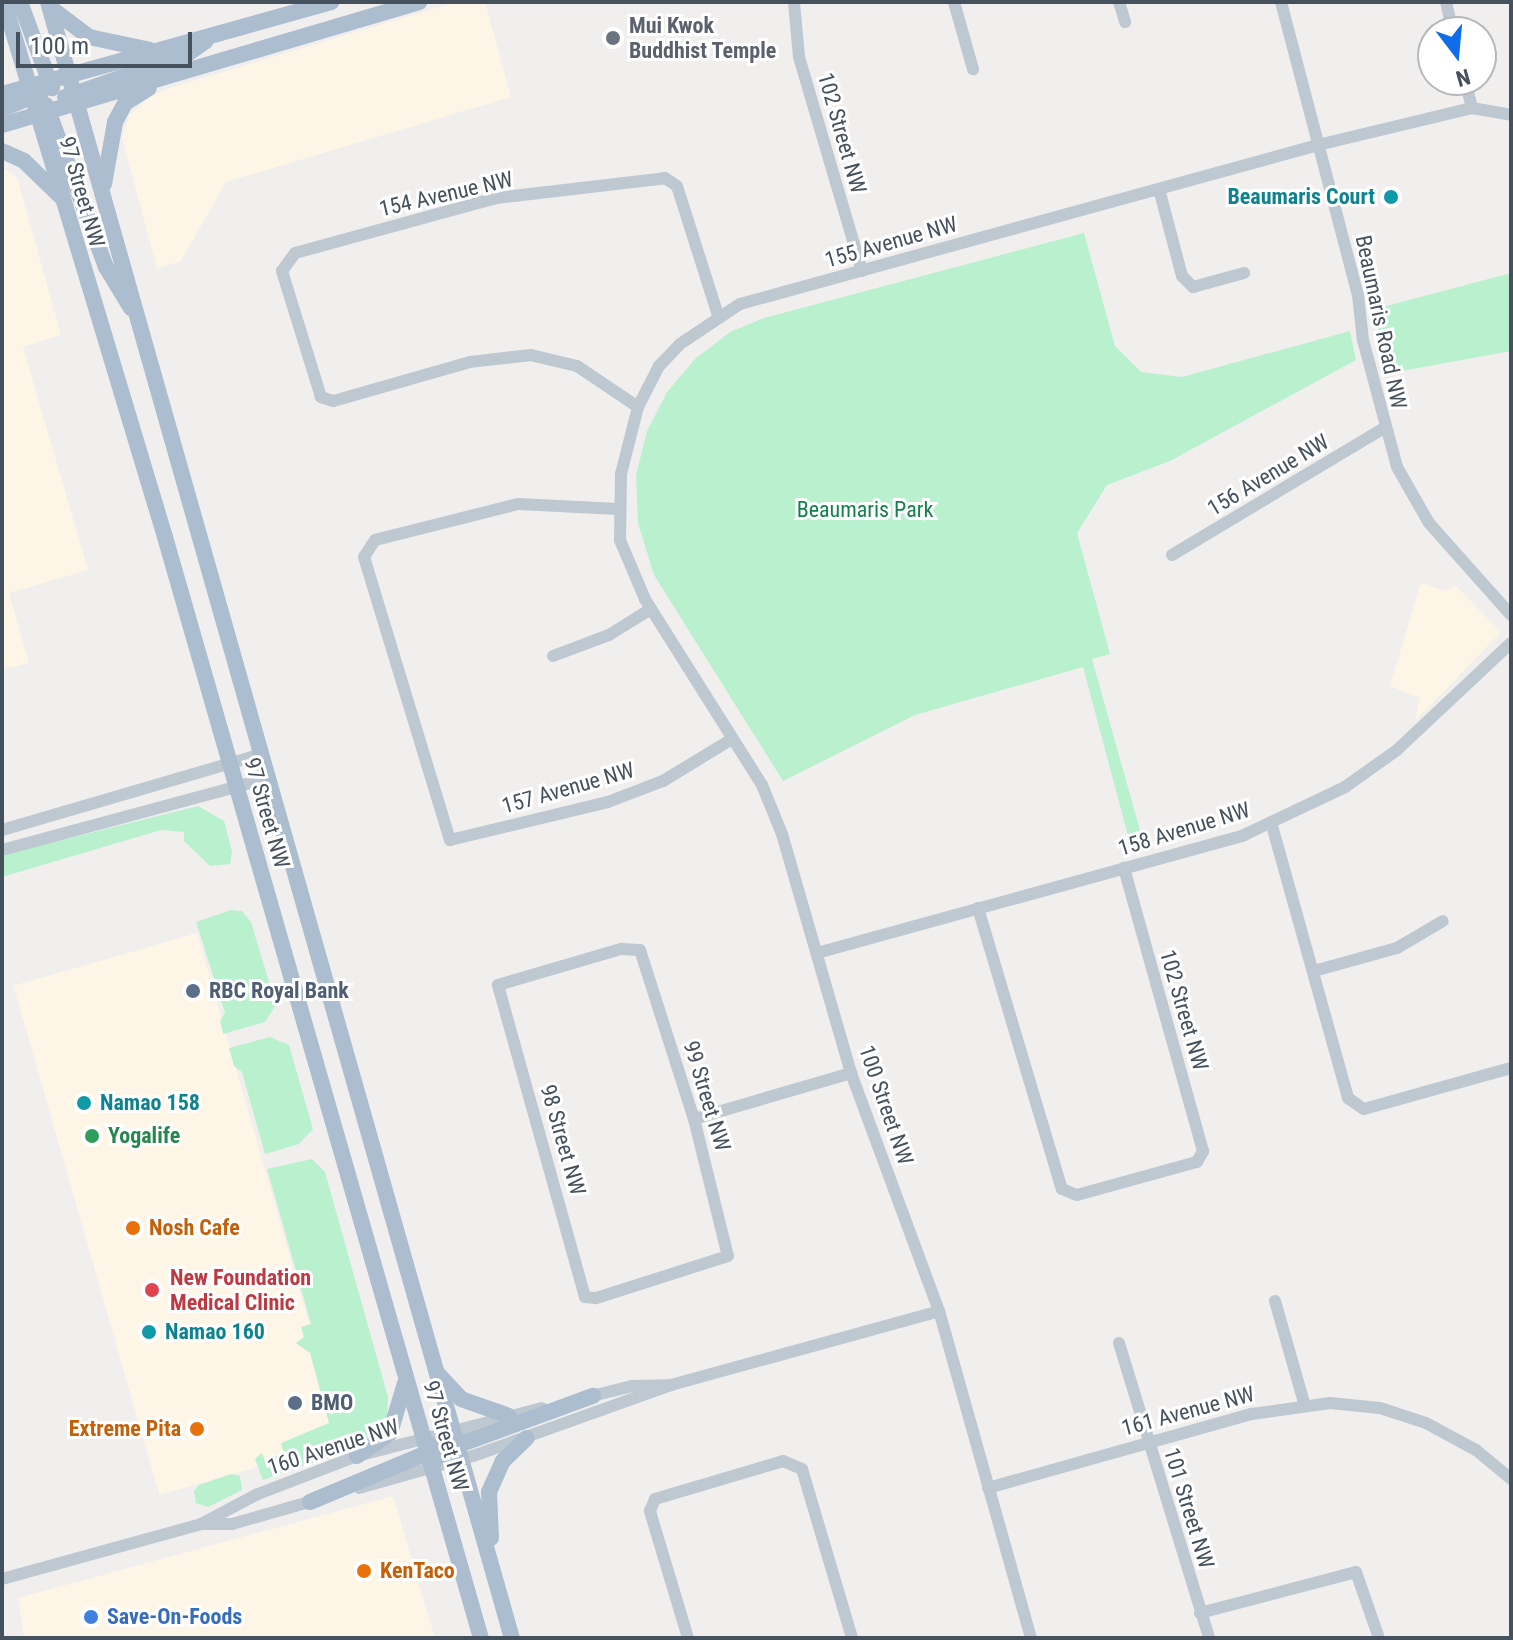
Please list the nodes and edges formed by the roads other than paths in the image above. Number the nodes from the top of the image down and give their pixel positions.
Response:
1 (4, 2) edge
2 (20, 2) edge
3 (331, 2) edge
4 (419, 2) edge
5 (954, 2) edge
6 (1119, 2) edge
7 (1281, 2) edge
8 (794, 3) edge
9 (49, 4) edge
10 (1125, 22) dead end
11 (217, 33) junction
12 (156, 51) junction
13 (973, 69) dead end
14 (69, 74) junction
15 (163, 78) junction
16 (2, 94) edge
17 (1469, 96) edge
18 (50, 98) junction
19 (1472, 108) junction
20 (2, 109) edge
21 (1511, 115) edge
22 (2, 125) edge
23 (1318, 145) junction
24 (2, 151) edge
25 (103, 189) junction
26 (1159, 189) junction
27 (60, 196) junction
28 (862, 271) junction
29 (1244, 273) dead end
30 (718, 315) junction
31 (140, 320) junction
32 (638, 407) junction
33 (1384, 428) junction
34 (618, 509) junction
35 (1172, 555) dead end
36 (651, 609) junction
37 (1511, 615) edge
38 (1511, 643) edge
39 (553, 656) dead end
40 (732, 739) junction
41 (259, 755) junction
42 (230, 763) junction
43 (265, 779) junction
44 (237, 787) junction
45 (1271, 822) junction
46 (2, 830) edge
47 (2, 850) edge
48 (1124, 868) junction
49 (978, 908) junction
50 (1443, 921) dead end
51 (817, 953) junction
52 (1314, 971) junction
53 (498, 985) joint
54 (1511, 1068) edge
55 (851, 1073) junction
56 (694, 1119) junction
57 (728, 1256) joint
58 (1275, 1301) dead end
59 (939, 1311) junction
60 (1119, 1343) dead end
61 (434, 1369) junction
62 (406, 1378) junction
63 (671, 1385) junction
64 (593, 1396) junction
65 (1304, 1403) junction
66 (509, 1416) junction
67 (527, 1438) junction
68 (1148, 1442) junction
69 (456, 1446) junction
70 (428, 1453) junction
71 (357, 1456) junction
72 (1511, 1479) edge
73 (988, 1488) junction
74 (310, 1502) joint
75 (201, 1524) junction
76 (2, 1579) edge
77 (497, 1583) junction
78 (1200, 1613) junction
79 (481, 1638) edge
80 (512, 1638) edge
81 (688, 1638) edge
82 (852, 1638) edge
83 (1031, 1638) edge
84 (1209, 1638) edge
85 (1379, 1638) edge

1 - 18 main road, 97 Street NW
2 - 18 main road
3 - 11 main road
4 - 15 main road
5 - 13 street
6 - 10 street
7 - 23 street, Beaumaris Road NW
8 - 28 street, 102 Street NW
9 - 12 main road
9 - 14 main road, 97 Street NW
11 - 12 main road
11 - 18 main road
12 - 14 main road
14 - 18 main road, 97 Street NW
15 - 18 main road
15 - 25 main road
16 - 18 main road
17 - 19 street
18 - 20 main road
18 - 22 main road
18 - 25 main road, 97 Street NW
18 - 27 main road, 97 Street NW
18 - 31 main road
19 - 21 street, 155 Avenue NW
19 - 23 street, 155 Avenue NW
23 - 26 street, 155 Avenue NW
23 - 33 street, Beaumaris Road NW
24 - 27 main road
25 - 31 main road, 97 Street NW
26 - 28 street, 155 Avenue NW
26 - 29 street
27 - 42 main road, 97 Street NW
28 - 30 street, 155 Avenue NW
30 - 32 street, 155 Avenue NW
30 - 32 street, 154 Avenue NW
31 - 41 main road, 97 Street NW
32 - 34 street, 100 Street NW
33 - 35 street, 156 Avenue NW
33 - 37 street, Beaumaris Road NW
34 - 36 street, 100 Street NW
34 - 40 street, 157 Avenue NW
36 - 39 street
36 - 40 street, 100 Street NW
38 - 45 street, 158 Avenue NW
40 - 51 street, 100 Street NW
41 - 42 street
41 - 43 main road, 97 Street NW
42 - 44 main road, 97 Street NW
42 - 46 street
43 - 44 street
43 - 61 main road, 97 Street NW
44 - 47 street
44 - 62 main road, 97 Street NW
45 - 48 street, 158 Avenue NW
45 - 52 street
48 - 49 street, 158 Avenue NW
48 - 49 street, 102 Street NW
49 - 51 street, 158 Avenue NW
50 - 52 street
51 - 55 street, 100 Street NW
52 - 54 street
53 - 56 street, 99 Street NW
53 - 57 street, 98 Street NW
55 - 56 street
55 - 59 street, 100 Street NW
56 - 57 street, 99 Street NW
58 - 65 street
59 - 63 street, 160 Avenue NW
59 - 73 street, 100 Street NW
60 - 68 street, 101 Street NW
61 - 66 main road
61 - 69 main road, 97 Street NW
62 - 70 main road, 97 Street NW
62 - 71 main road
63 - 64 street, 160 Avenue NW
63 - 67 street, 160 Avenue NW
64 - 66 street, 160 Avenue NW
64 - 69 main road
65 - 68 street, 161 Avenue NW
65 - 72 street, 161 Avenue NW
66 - 69 street, 160 Avenue NW
67 - 69 street, 160 Avenue NW
67 - 77 main road
68 - 73 street, 161 Avenue NW
68 - 78 street, 101 Street NW
69 - 70 street, 160 Avenue NW
69 - 70 main road
69 - 77 main road, 97 Street NW
70 - 71 street, 160 Avenue NW
70 - 74 main road
70 - 79 main road, 97 Street NW
71 - 75 street, 160 Avenue NW
73 - 83 street, 100 Street NW
74 - 75 street, 160 Avenue NW
75 - 76 street, 160 Avenue NW
77 - 80 main road, 97 Street NW
78 - 84 street, 101 Street NW
78 - 85 street
81 - 82 street

